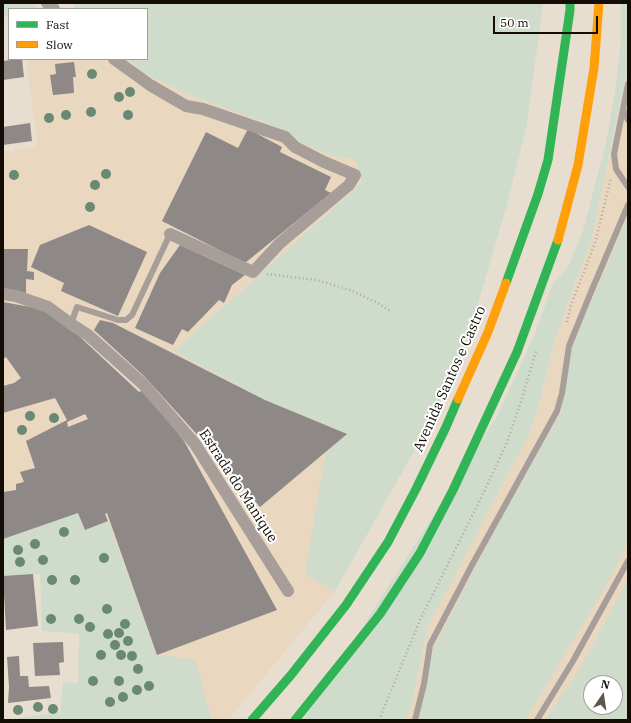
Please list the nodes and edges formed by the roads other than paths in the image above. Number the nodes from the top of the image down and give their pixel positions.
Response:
1 (570, 3) edge
2 (599, 3) edge
3 (115, 60) edge
4 (628, 84) edge
5 (623, 109) junction
6 (628, 120) edge
7 (628, 187) edge
8 (628, 205) edge
9 (170, 234) joint
10 (3, 294) edge
11 (71, 324) junction
12 (628, 561) edge
13 (288, 591) dead end
14 (252, 720) edge
15 (295, 720) edge
16 (414, 720) edge
17 (537, 720) edge

1 - 14 main road, Avenida Santos e Castro
2 - 15 main road
3 - 9 street
4 - 5 lane
5 - 6 lane
5 - 7 lane
8 - 16 lane
9 - 11 lane
10 - 11 street, Estrada do Manique
11 - 13 street, Estrada do Manique
12 - 17 lane

